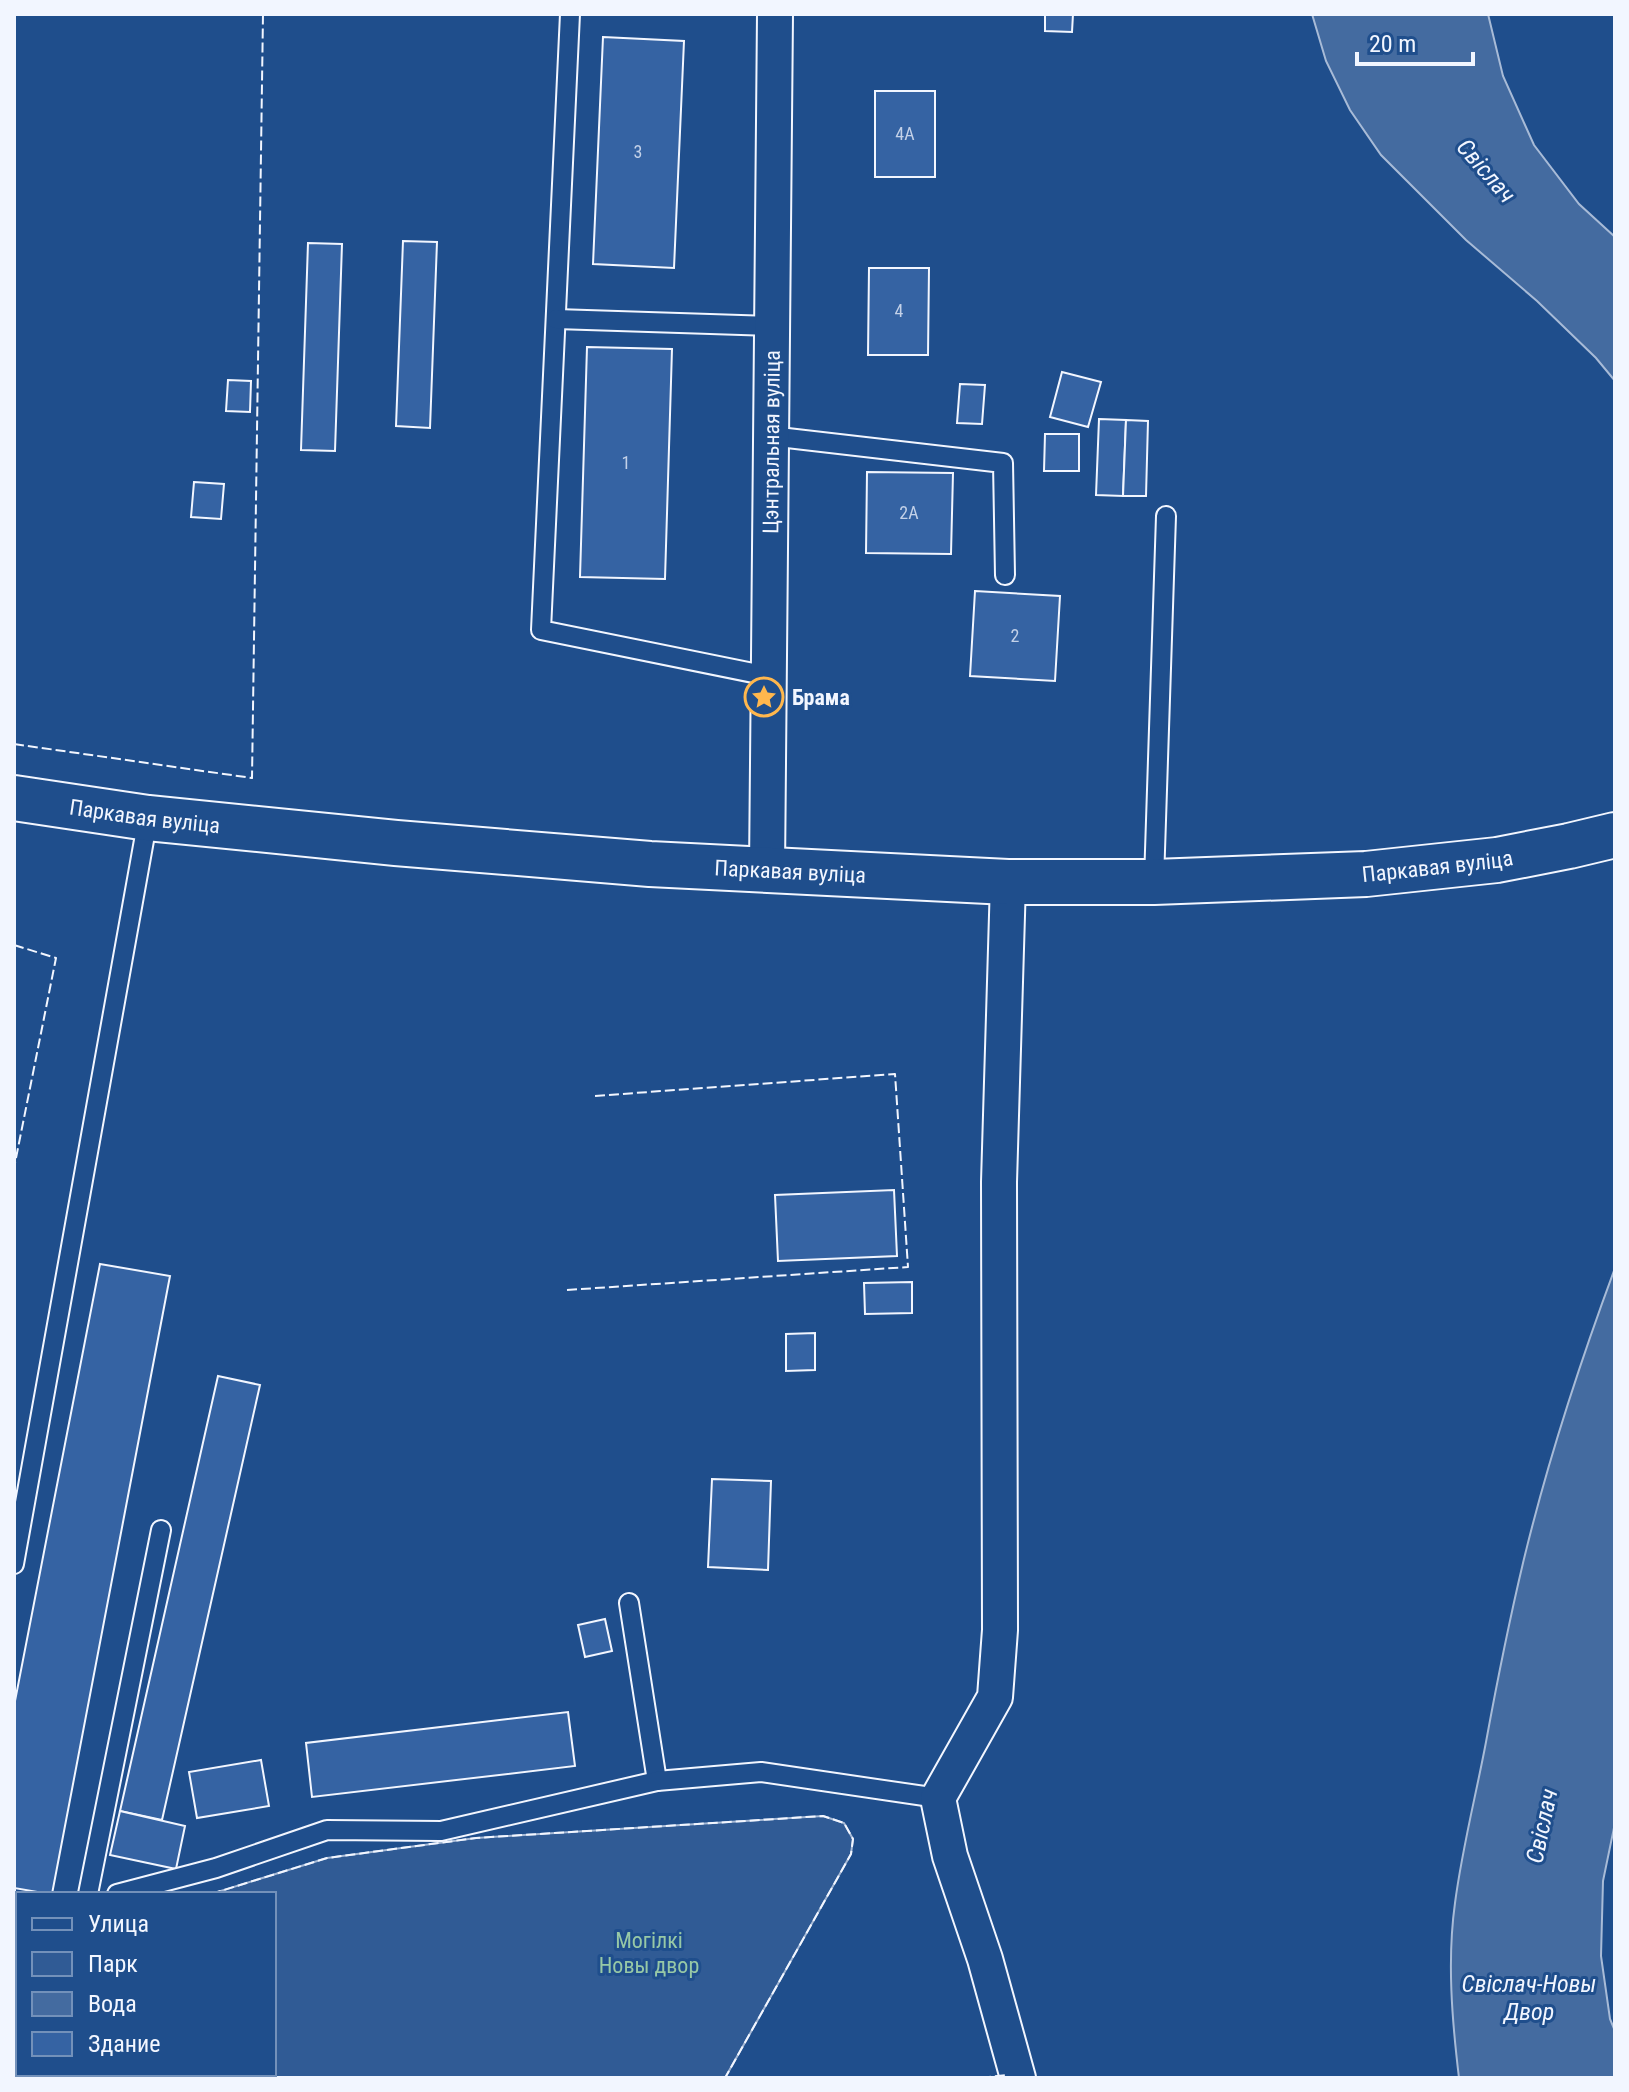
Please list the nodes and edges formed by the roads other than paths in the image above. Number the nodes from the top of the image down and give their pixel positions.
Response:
1 (570, 14) edge
2 (775, 14) edge
3 (556, 319) junction
4 (771, 326) junction
5 (770, 436) junction
6 (1166, 516) dead end
7 (1005, 575) dead end
8 (768, 676) junction
9 (14, 798) edge
10 (148, 818) junction
11 (1615, 835) edge
12 (767, 870) junction
13 (1008, 882) junction
14 (1154, 882) junction
15 (161, 1530) dead end
16 (14, 1564) edge
17 (629, 1603) dead end
18 (657, 1781) junction
19 (938, 1798) junction
20 (88, 1892) edge
21 (125, 1892) edge
22 (1018, 2078) edge

1 - 3 lane
2 - 4 street, Цэнтральная вуліца
3 - 4 lane
3 - 8 lane
4 - 5 street, Цэнтральная вуліца
5 - 7 lane
5 - 8 street, Цэнтральная вуліца
6 - 14 lane
8 - 12 street, Цэнтральная вуліца
9 - 10 main road, Паркавая вуліца
10 - 12 main road, Паркавая вуліца
10 - 16 lane
11 - 14 main road, Паркавая вуліца
12 - 13 main road, Паркавая вуліца
13 - 14 main road, Паркавая вуліца
13 - 19 street
15 - 20 lane
17 - 18 lane
18 - 19 lane
18 - 21 lane
19 - 22 street

